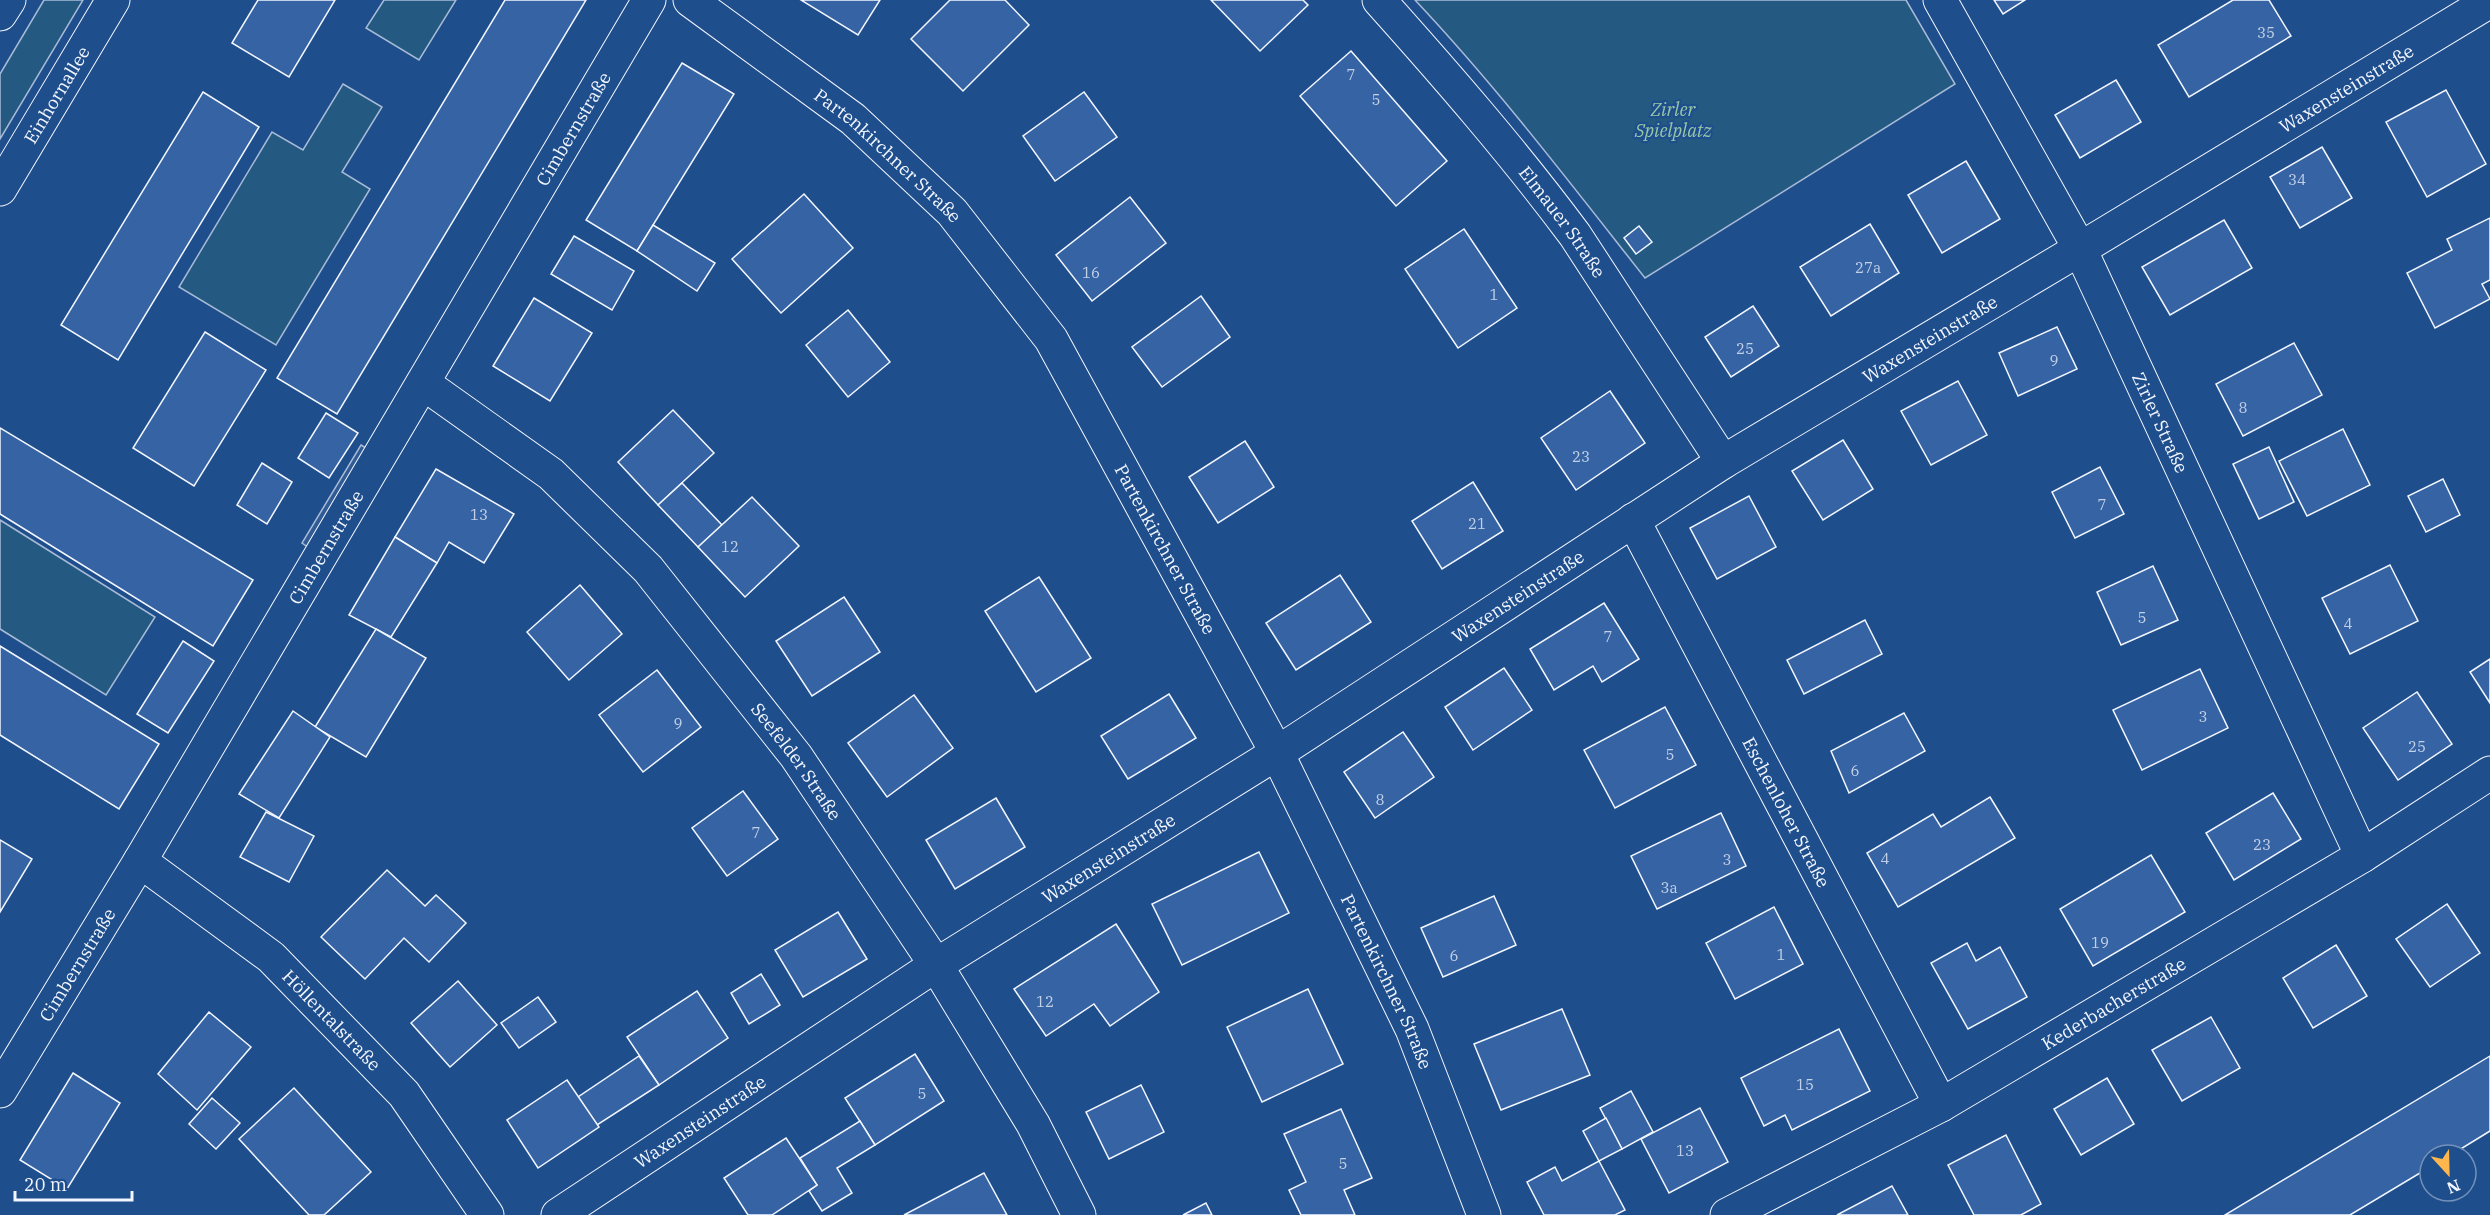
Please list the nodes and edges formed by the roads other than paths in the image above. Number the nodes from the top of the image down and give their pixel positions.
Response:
1 (9, 0) edge
2 (113, 0) edge
3 (649, 0) edge
4 (690, 0) edge
5 (1379, 0) edge
6 (1940, 0) edge
7 (2488, 3) edge
8 (0, 14) edge
9 (0, 189) edge
10 (2080, 249) junction
11 (423, 383) junction
12 (1723, 462) junction
13 (1633, 520) junction
14 (1277, 753) junction
15 (2490, 773) edge
16 (2362, 856) junction
17 (140, 861) junction
18 (936, 965) junction
19 (0, 1091) edge
20 (1941, 1105) junction
21 (487, 1215) edge
22 (558, 1215) edge
23 (1079, 1215) edge
24 (1484, 1215) edge
25 (1727, 1215) edge

1 - 8 main road
2 - 9 main road, Einhornallee
3 - 11 main road, Cimbernstraße
4 - 14 main road, Partenkirchner Straße
5 - 12 main road, Elmauer Straße
6 - 10 main road, Zirler Straße
7 - 10 main road, Waxensteinstraße
10 - 12 main road, Waxensteinstraße
10 - 16 main road, Zirler Straße
11 - 17 main road, Cimbernstraße
11 - 18 main road, Seefelder Straße
12 - 13 main road, Waxensteinstraße
13 - 14 main road, Waxensteinstraße
13 - 20 main road, Eschenloher Straße
14 - 18 main road, Waxensteinstraße
14 - 24 main road, Partenkirchner Straße
15 - 16 main road, Kederbacherstraße
16 - 20 main road, Kederbacherstraße
17 - 19 main road, Cimbernstraße
17 - 21 main road, Höllentalstraße
18 - 22 main road, Waxensteinstraße
18 - 23 main road, Seefelder Straße
20 - 25 main road, Kederbacherstraße

